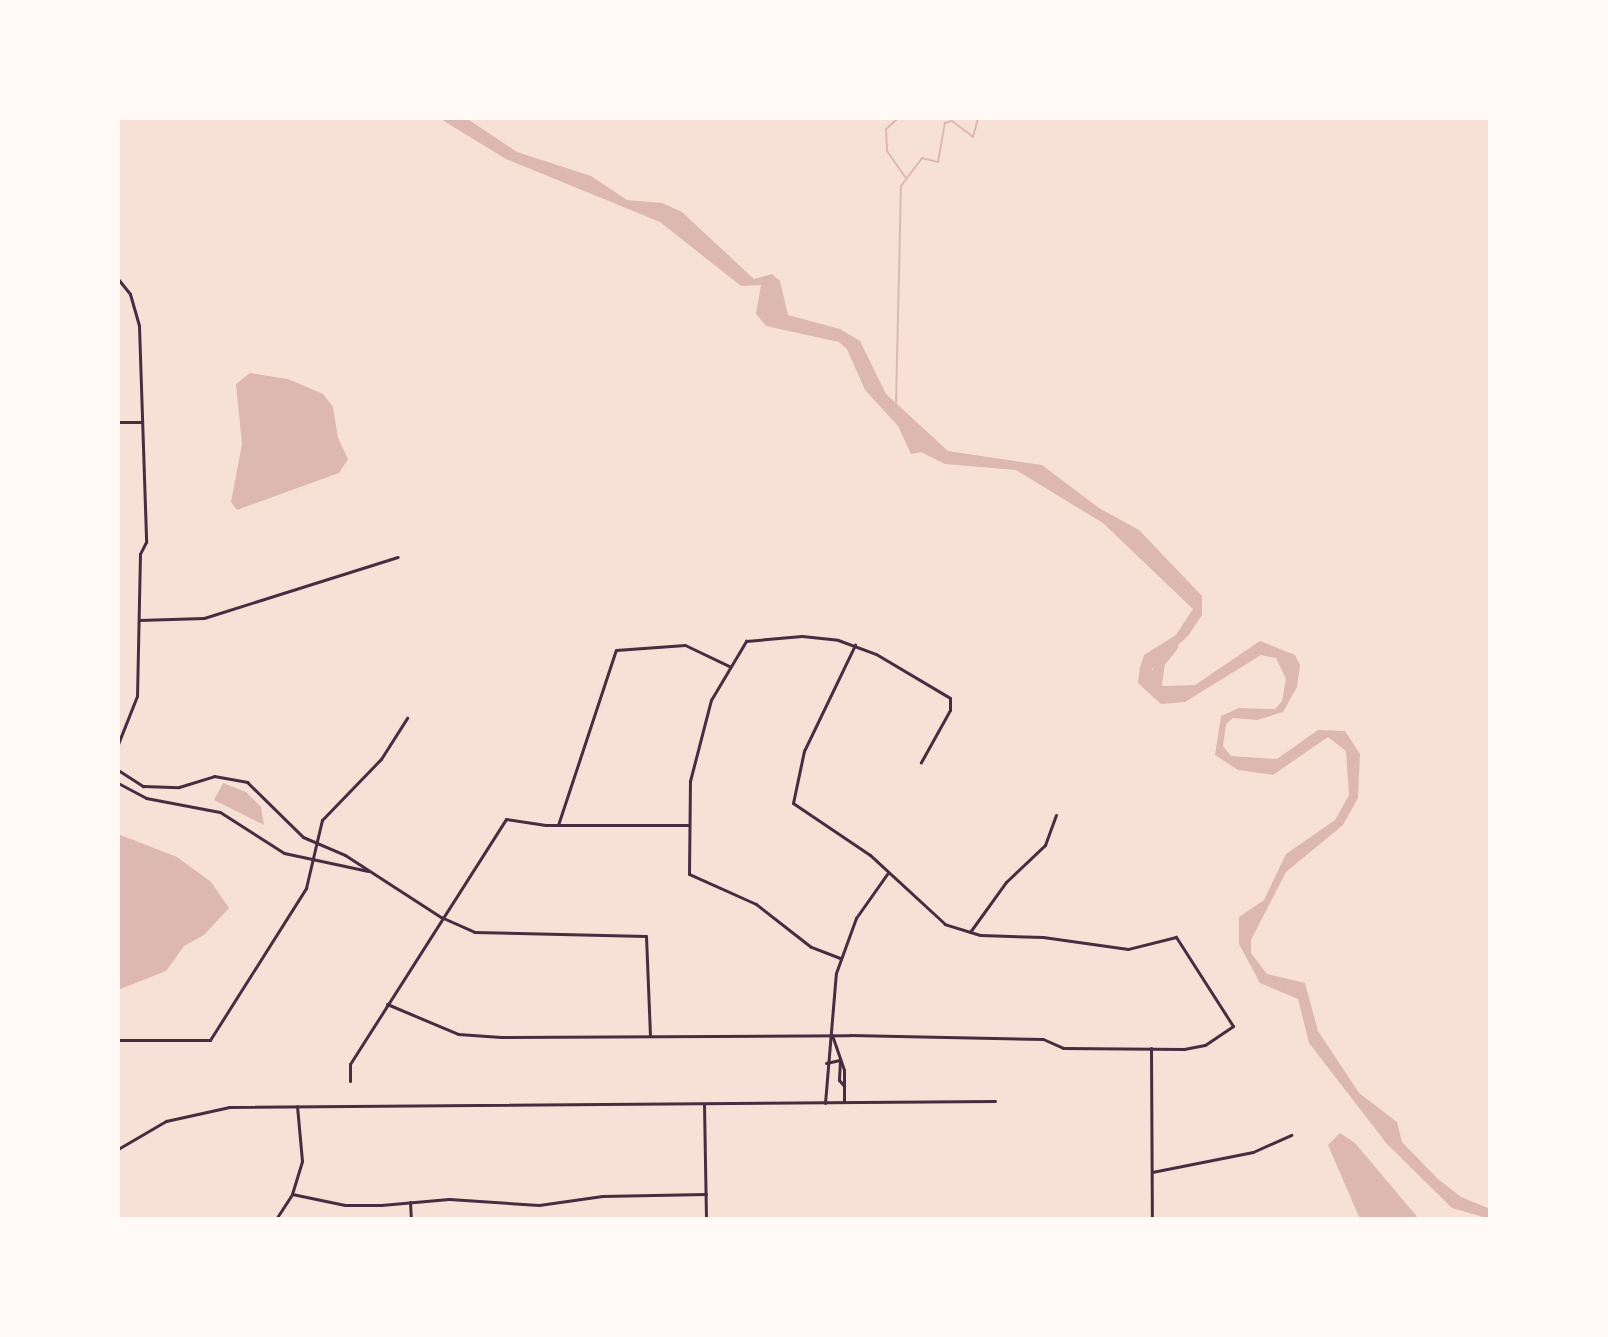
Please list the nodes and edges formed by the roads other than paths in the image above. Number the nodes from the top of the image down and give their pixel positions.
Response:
1 (118, 279) edge
2 (118, 422) edge
3 (143, 422) junction
4 (398, 557) dead end
5 (139, 620) junction
6 (855, 645) junction
7 (729, 666) junction
8 (407, 718) dead end
9 (118, 744) edge
10 (921, 762) dead end
11 (118, 770) edge
12 (118, 783) edge
13 (1056, 815) dead end
14 (558, 825) junction
15 (689, 825) junction
16 (315, 841) junction
17 (312, 859) junction
18 (372, 872) junction
19 (889, 872) junction
20 (441, 917) junction
21 (970, 932) junction
22 (840, 958) junction
23 (387, 1004) junction
24 (832, 1035) junction
25 (650, 1036) junction
26 (118, 1040) edge
27 (1151, 1048) junction
28 (840, 1060) junction
29 (826, 1063) junction
30 (350, 1081) dead end
31 (995, 1101) dead end
32 (844, 1102) junction
33 (825, 1103) junction
34 (704, 1104) junction
35 (297, 1106) junction
36 (1291, 1135) dead end
37 (118, 1149) edge
38 (1152, 1172) junction
39 (292, 1194) junction
40 (706, 1194) junction
41 (410, 1202) junction
42 (276, 1219) edge
43 (411, 1219) edge
44 (706, 1219) edge
45 (1152, 1219) edge

1 - 3 street
2 - 3 street
3 - 5 street
4 - 5 street
5 - 9 street
6 - 7 street
6 - 10 street
6 - 19 street
7 - 14 street
7 - 15 street
8 - 16 street
11 - 16 street
12 - 17 street
13 - 21 street
14 - 15 street
14 - 20 street
15 - 22 street
16 - 17 street
16 - 18 street
17 - 18 street
17 - 26 street
18 - 20 street
19 - 21 street
19 - 22 street
20 - 23 street
20 - 25 street
21 - 27 street
22 - 24 street
23 - 25 street
23 - 30 street
24 - 25 street
24 - 27 street
24 - 28 street
24 - 29 street
27 - 38 street
28 - 29 street
28 - 32 street
29 - 33 street
31 - 32 street
32 - 33 street
33 - 34 street
34 - 35 street
34 - 40 street
35 - 37 street
35 - 39 street
36 - 38 street
38 - 45 street
39 - 41 street
39 - 42 street
40 - 41 street
40 - 44 street
41 - 43 street

